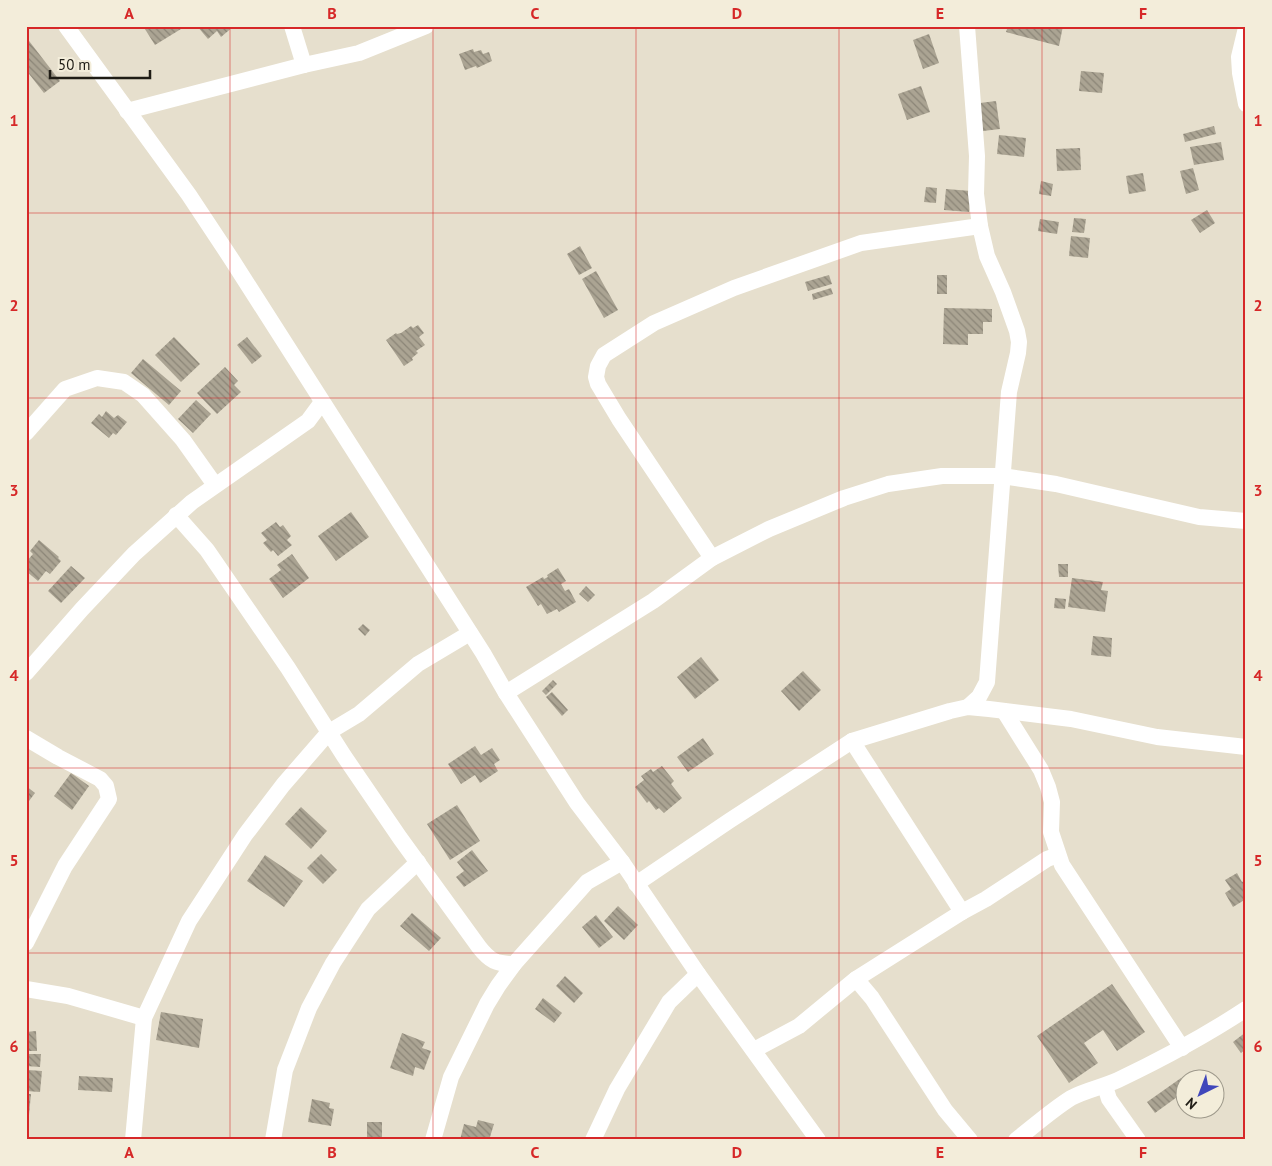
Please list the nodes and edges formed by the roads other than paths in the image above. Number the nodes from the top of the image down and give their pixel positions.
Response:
1 (66, 26) edge
2 (292, 26) edge
3 (426, 26) edge
4 (967, 26) edge
5 (1246, 28) edge
6 (304, 64) junction
7 (1246, 104) edge
8 (126, 111) junction
9 (980, 226) junction
10 (322, 402) junction
11 (26, 433) edge
12 (1002, 476) junction
13 (216, 485) junction
14 (176, 515) junction
15 (1246, 520) edge
16 (712, 558) junction
17 (470, 633) junction
18 (26, 673) edge
19 (506, 693) junction
20 (968, 707) junction
21 (1004, 711) junction
22 (329, 732) junction
23 (26, 738) edge
24 (852, 741) junction
25 (1246, 747) edge
26 (1058, 855) junction
27 (418, 862) junction
28 (622, 862) junction
29 (636, 884) junction
30 (962, 912) junction
31 (26, 943) edge
32 (514, 964) junction
33 (698, 974) junction
34 (856, 979) junction
35 (26, 989) edge
36 (1246, 1009) edge
37 (144, 1018) junction
38 (1182, 1048) junction
39 (754, 1050) junction
40 (1105, 1086) junction
41 (133, 1140) edge
42 (272, 1140) edge
43 (432, 1140) edge
44 (593, 1140) edge
45 (818, 1140) edge
46 (970, 1140) edge
47 (1016, 1140) edge
48 (1138, 1140) edge

1 - 8 street
2 - 6 street
3 - 6 street
4 - 9 street
5 - 7 street
6 - 8 street
8 - 10 street
9 - 12 street
9 - 16 street
10 - 13 street
10 - 17 street
11 - 13 street
12 - 15 street
12 - 16 street
12 - 20 street
13 - 14 street
14 - 18 street
14 - 22 street
16 - 19 street
17 - 19 street
17 - 22 street
19 - 28 street
20 - 21 street
20 - 24 street
21 - 25 street
21 - 26 street
22 - 27 street
22 - 37 street
23 - 31 street
24 - 29 street
24 - 30 street
26 - 30 street
26 - 38 street
27 - 32 street
27 - 42 street
28 - 29 street
28 - 32 street
29 - 33 street
30 - 34 street
32 - 43 street
33 - 39 street
33 - 44 street
34 - 39 street
34 - 46 street
35 - 37 street
36 - 38 street
37 - 41 street
38 - 40 street
39 - 45 street
40 - 47 street
40 - 48 street

